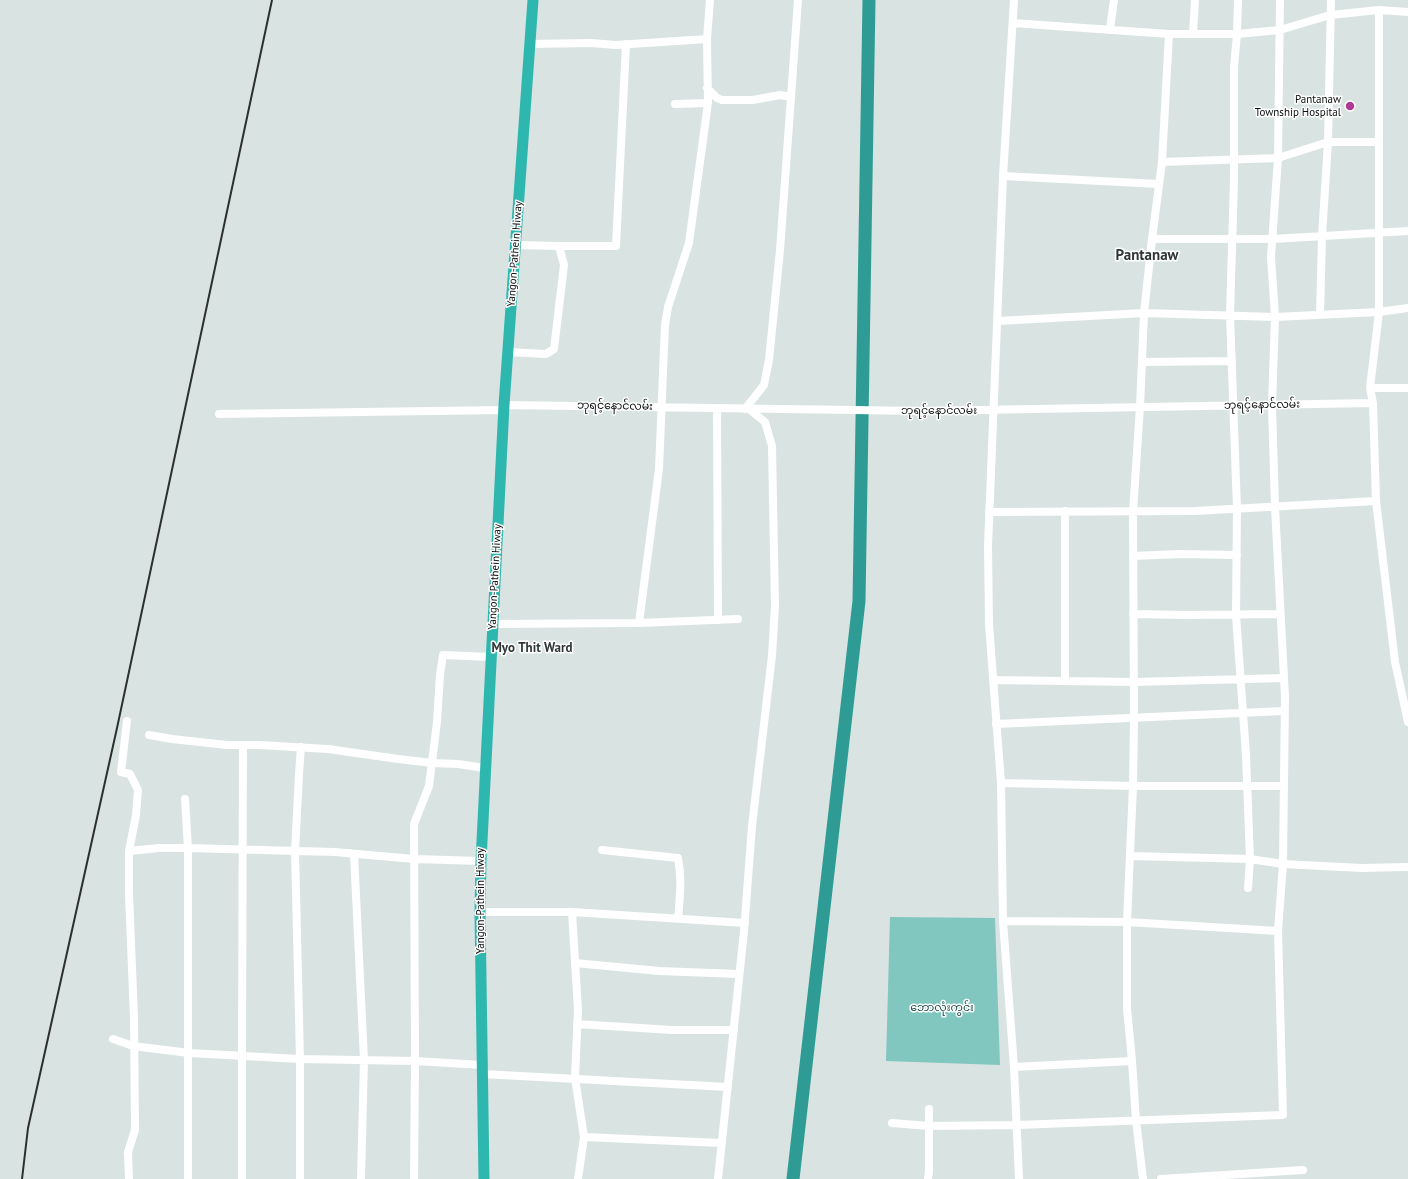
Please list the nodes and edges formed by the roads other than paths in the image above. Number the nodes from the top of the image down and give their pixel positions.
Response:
1 (533, 0) edge
2 (710, 0) edge
3 (798, 0) edge
4 (1014, 0) edge
5 (1114, 0) edge
6 (1194, 0) edge
7 (1238, 0) edge
8 (1280, 0) edge
9 (1331, 0) edge
10 (1379, 10) junction
11 (1408, 12) edge
12 (1330, 15) junction
13 (1013, 23) junction
14 (1110, 29) junction
15 (1280, 30) junction
16 (1169, 34) junction
17 (1193, 34) junction
18 (1237, 34) junction
19 (707, 39) junction
20 (530, 44) junction
21 (626, 44) junction
22 (707, 88) junction
23 (792, 97) junction
24 (708, 103) junction
25 (675, 104) dead end
26 (1328, 142) junction
27 (1379, 142) junction
28 (1278, 158) junction
29 (1233, 160) junction
30 (1162, 162) junction
31 (1003, 176) junction
32 (1159, 184) junction
33 (1408, 231) edge
34 (1379, 233) junction
35 (1322, 236) junction
36 (1232, 238) junction
37 (1152, 239) junction
38 (1272, 239) junction
39 (516, 245) junction
40 (559, 246) junction
41 (1408, 308) edge
42 (1378, 312) junction
43 (1144, 313) junction
44 (1230, 315) junction
45 (1320, 315) junction
46 (1275, 317) junction
47 (998, 321) junction
48 (508, 352) junction
49 (1232, 361) junction
50 (1142, 362) junction
51 (1370, 388) junction
52 (1408, 388) edge
53 (1373, 404) junction
54 (1233, 406) junction
55 (1272, 406) junction
56 (661, 407) junction
57 (1140, 407) junction
58 (504, 408) junction
59 (717, 408) junction
60 (749, 409) junction
61 (993, 410) junction
62 (219, 414) dead end
63 (1376, 501) junction
64 (1274, 507) junction
65 (1237, 509) junction
66 (1065, 511) junction
67 (989, 512) junction
68 (1133, 512) junction
69 (1236, 555) junction
70 (1133, 556) junction
71 (1134, 614) junction
72 (1280, 614) junction
73 (1236, 615) junction
74 (738, 619) dead end
75 (718, 620) junction
76 (640, 623) junction
77 (493, 624) junction
78 (491, 657) junction
79 (1284, 678) junction
80 (1241, 679) junction
81 (993, 680) junction
82 (1065, 680) junction
83 (1134, 682) junction
84 (1284, 712) junction
85 (1243, 713) junction
86 (1134, 718) junction
87 (127, 721) dead end
88 (1408, 722) edge
89 (996, 724) junction
90 (148, 735) dead end
91 (244, 745) junction
92 (301, 747) junction
93 (432, 763) junction
94 (485, 768) junction
95 (1001, 784) junction
96 (1133, 786) junction
97 (1246, 786) junction
98 (1283, 786) junction
99 (185, 798) dead end
100 (188, 848) junction
101 (242, 850) junction
102 (602, 850) dead end
103 (129, 851) junction
104 (295, 851) junction
105 (354, 854) junction
106 (1130, 856) junction
107 (414, 859) junction
108 (1250, 859) junction
109 (480, 861) junction
110 (1282, 864) junction
111 (1408, 867) edge
112 (1248, 888) dead end
113 (480, 912) junction
114 (572, 912) junction
115 (678, 918) junction
116 (1003, 921) junction
117 (745, 922) junction
118 (1127, 922) junction
119 (1278, 931) junction
120 (575, 963) junction
121 (740, 974) junction
122 (577, 1024) junction
123 (734, 1030) junction
124 (113, 1039) dead end
125 (133, 1046) junction
126 (189, 1052) junction
127 (242, 1056) junction
128 (300, 1059) junction
129 (364, 1060) junction
130 (415, 1061) junction
131 (1132, 1061) junction
132 (1014, 1067) junction
133 (482, 1069) junction
134 (576, 1078) junction
135 (728, 1087) junction
136 (929, 1108) dead end
137 (1136, 1120) junction
138 (892, 1123) dead end
139 (1017, 1125) junction
140 (929, 1126) junction
141 (584, 1137) junction
142 (722, 1142) junction
143 (1303, 1170) dead end
144 (129, 1179) edge
145 (188, 1179) edge
146 (242, 1179) edge
147 (300, 1179) edge
148 (361, 1179) edge
149 (414, 1179) edge
150 (484, 1179) edge
151 (578, 1179) edge
152 (718, 1179) edge
153 (928, 1179) edge
154 (1019, 1179) edge
155 (1143, 1179) edge
156 (1161, 1179) edge

1 - 20 highway, Yangon-Pathein Hiway
2 - 19 street
3 - 23 street
4 - 13 street
5 - 14 street
6 - 17 street
7 - 18 street
8 - 15 street
9 - 12 street
10 - 11 street
10 - 12 street
10 - 27 street
12 - 15 street
12 - 26 street
13 - 14 street
13 - 31 street
14 - 16 street
15 - 18 street
15 - 28 street
16 - 17 street
16 - 30 street
17 - 18 street
18 - 29 street
19 - 21 street
19 - 22 street
20 - 21 street
20 - 39 highway, Yangon-Pathein Hiway
21 - 40 street
22 - 23 street
22 - 24 street
23 - 60 street
24 - 25 street
24 - 56 street
26 - 27 street
26 - 28 street
26 - 35 street
27 - 34 street
28 - 29 street
28 - 38 street
29 - 30 street
29 - 36 street
30 - 32 street
31 - 32 street
31 - 47 street
32 - 37 street
33 - 34 street
34 - 35 street
34 - 42 street
35 - 38 street
35 - 45 street
36 - 37 street
36 - 38 street
36 - 44 street
37 - 43 street
38 - 46 street
39 - 40 street
39 - 48 highway, Yangon-Pathein Hiway
40 - 48 street
41 - 42 street
42 - 45 street
42 - 51 street
43 - 44 street
43 - 47 street
43 - 50 street
44 - 46 street
44 - 49 street
45 - 46 street
46 - 55 street
47 - 61 street
48 - 58 highway, Yangon-Pathein Hiway
49 - 50 street
49 - 54 street
50 - 57 street
51 - 52 street
51 - 53 street
53 - 55 street, ဘုရင့်နောင်လမ်း
53 - 63 street
54 - 55 street, ဘုရင့်နောင်လမ်း
54 - 57 street, ဘုရင့်နောင်လမ်း
54 - 65 street
55 - 64 street
56 - 58 street, ဘုရင့်နောင်လမ်း
56 - 59 street, ဘုရင့်နောင်လမ်း
56 - 76 street
57 - 61 street, ဘုရင့်နောင်လမ်း
57 - 68 street
58 - 62 street, ဘုရင့်နောင်လမ်း
58 - 77 highway, Yangon-Pathein Hiway
59 - 60 street, ဘုရင့်နောင်လမ်း
59 - 75 street
60 - 61 street, ဘုရင့်နောင်လမ်း
60 - 117 street
61 - 67 street
63 - 64 street
63 - 88 street
64 - 65 street
64 - 72 street
65 - 68 street
65 - 69 street
66 - 67 street
66 - 68 street
66 - 82 street
67 - 81 street
68 - 70 street
69 - 70 street
69 - 73 street
70 - 71 street
71 - 73 street
71 - 83 street
72 - 73 street
72 - 79 street
73 - 80 street
74 - 75 street
75 - 76 street
76 - 77 street
77 - 78 highway, Yangon-Pathein Hiway
78 - 93 street
78 - 94 highway, Yangon-Pathein Hiway
79 - 80 street
79 - 84 street
80 - 83 street
80 - 85 street
81 - 82 street
81 - 89 street
82 - 83 street
83 - 86 street
84 - 85 street
84 - 98 street
85 - 86 street
85 - 97 street
86 - 89 street
86 - 96 street
87 - 103 street
89 - 95 street
90 - 91 street
91 - 92 street
91 - 101 street
92 - 93 street
92 - 104 street
93 - 94 street
93 - 107 street
94 - 109 highway, Yangon-Pathein Hiway
95 - 96 street
95 - 116 street
96 - 97 street
96 - 106 street
97 - 98 street
97 - 108 street
98 - 110 street
99 - 100 street
100 - 101 street
100 - 103 street
100 - 126 street
101 - 104 street
101 - 127 street
102 - 115 street
103 - 125 street
104 - 105 street
104 - 128 street
105 - 107 street
105 - 129 street
106 - 108 street
106 - 118 street
107 - 109 street
107 - 130 street
108 - 110 street
108 - 112 street
109 - 113 highway, Yangon-Pathein Hiway
110 - 111 street
110 - 119 street
113 - 114 street
113 - 133 highway, Yangon-Pathein Hiway
114 - 115 street
114 - 120 street
115 - 117 street
116 - 118 street
116 - 132 street
117 - 121 street
118 - 119 street
118 - 131 street
119 - 137 street
120 - 121 street
120 - 122 street
121 - 123 street
122 - 123 street
122 - 134 street
123 - 135 street
124 - 125 street
125 - 126 street
125 - 144 street
126 - 127 street
126 - 145 street
127 - 128 street
127 - 146 street
128 - 129 street
128 - 147 street
129 - 130 street
129 - 148 street
130 - 133 street
130 - 149 street
131 - 132 street
131 - 137 street
132 - 139 street
133 - 134 street
133 - 150 highway, Yangon-Pathein Hiway
134 - 135 street
134 - 141 street
135 - 142 street
136 - 140 street
137 - 139 street
137 - 155 street
138 - 140 street
139 - 140 street
139 - 154 street
140 - 153 street
141 - 142 street
141 - 151 street
142 - 152 street
143 - 156 street

